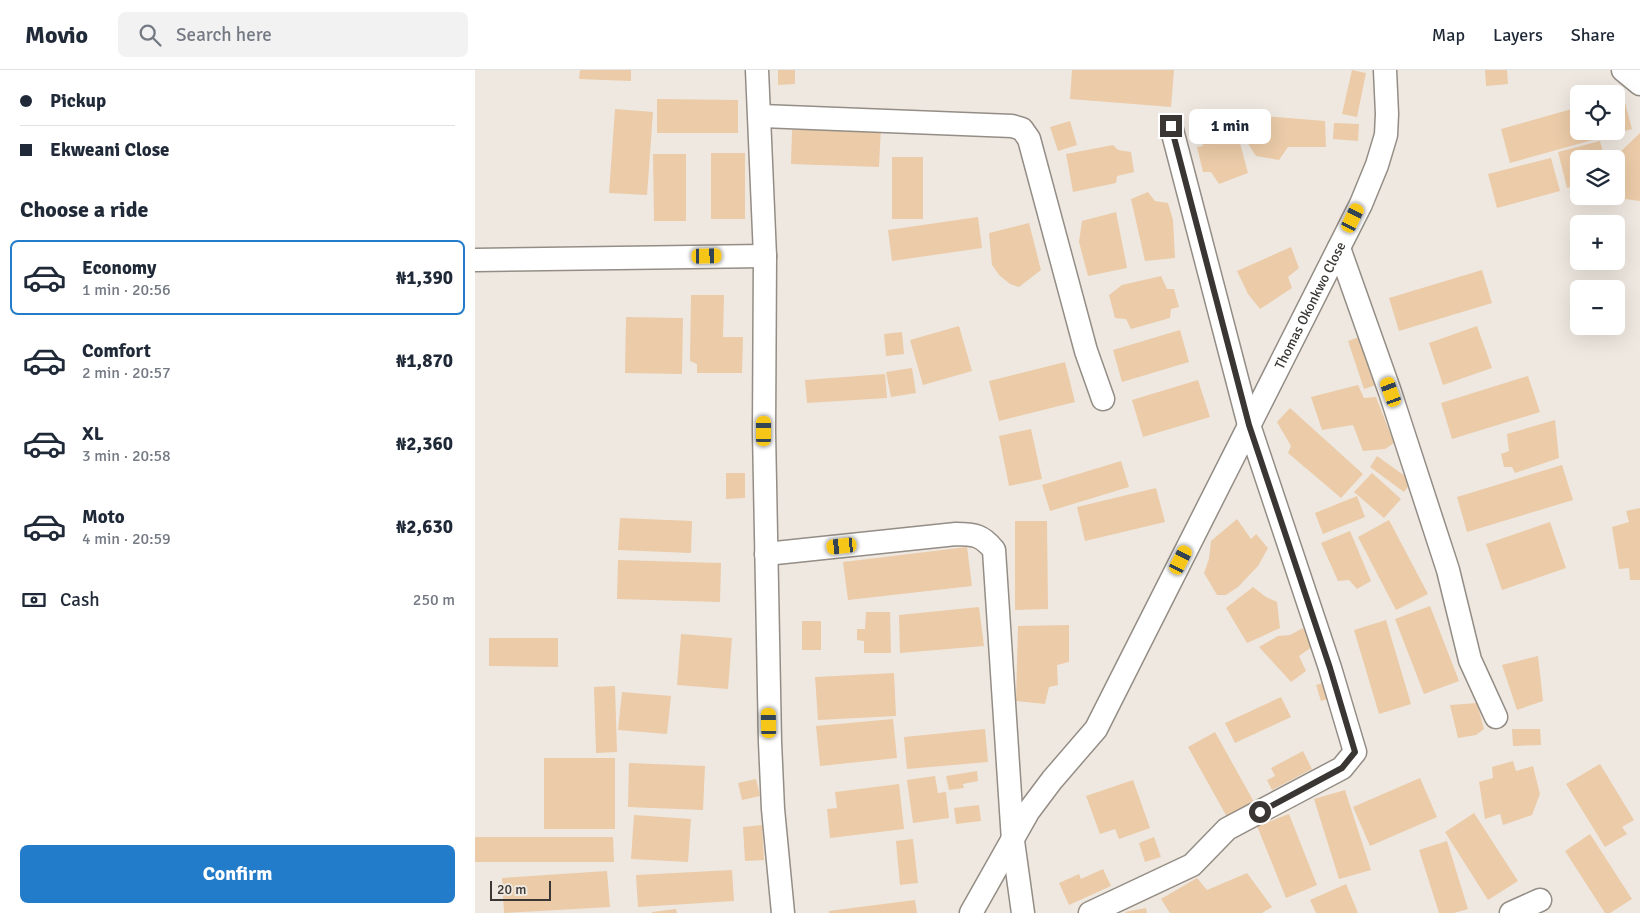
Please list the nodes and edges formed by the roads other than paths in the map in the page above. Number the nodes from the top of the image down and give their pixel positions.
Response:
1 (757, 70) edge
2 (1385, 70) edge
3 (1623, 70) edge
4 (1640, 84) edge
5 (760, 116) junction
6 (1171, 126) dead end
7 (1339, 248) junction
8 (765, 256) junction
9 (475, 260) edge
10 (1103, 399) dead end
11 (1249, 425) junction
12 (766, 554) junction
13 (1496, 717) dead end
14 (1013, 841) junction
15 (1540, 900) dead end
16 (783, 913) edge
17 (971, 913) edge
18 (1023, 913) edge
19 (1090, 913) edge
20 (1511, 913) edge

1 - 5 street
2 - 7 street, Thomas Okonkwo Close
3 - 4 street
5 - 8 street
5 - 10 street
6 - 11 street
7 - 11 street, Thomas Okonkwo Close
7 - 13 street
8 - 9 street
8 - 12 street
11 - 14 street, Thomas Okonkwo Close
11 - 19 street
12 - 14 street
12 - 16 street
14 - 17 street, Thomas Okonkwo Close
14 - 18 street
15 - 20 street

